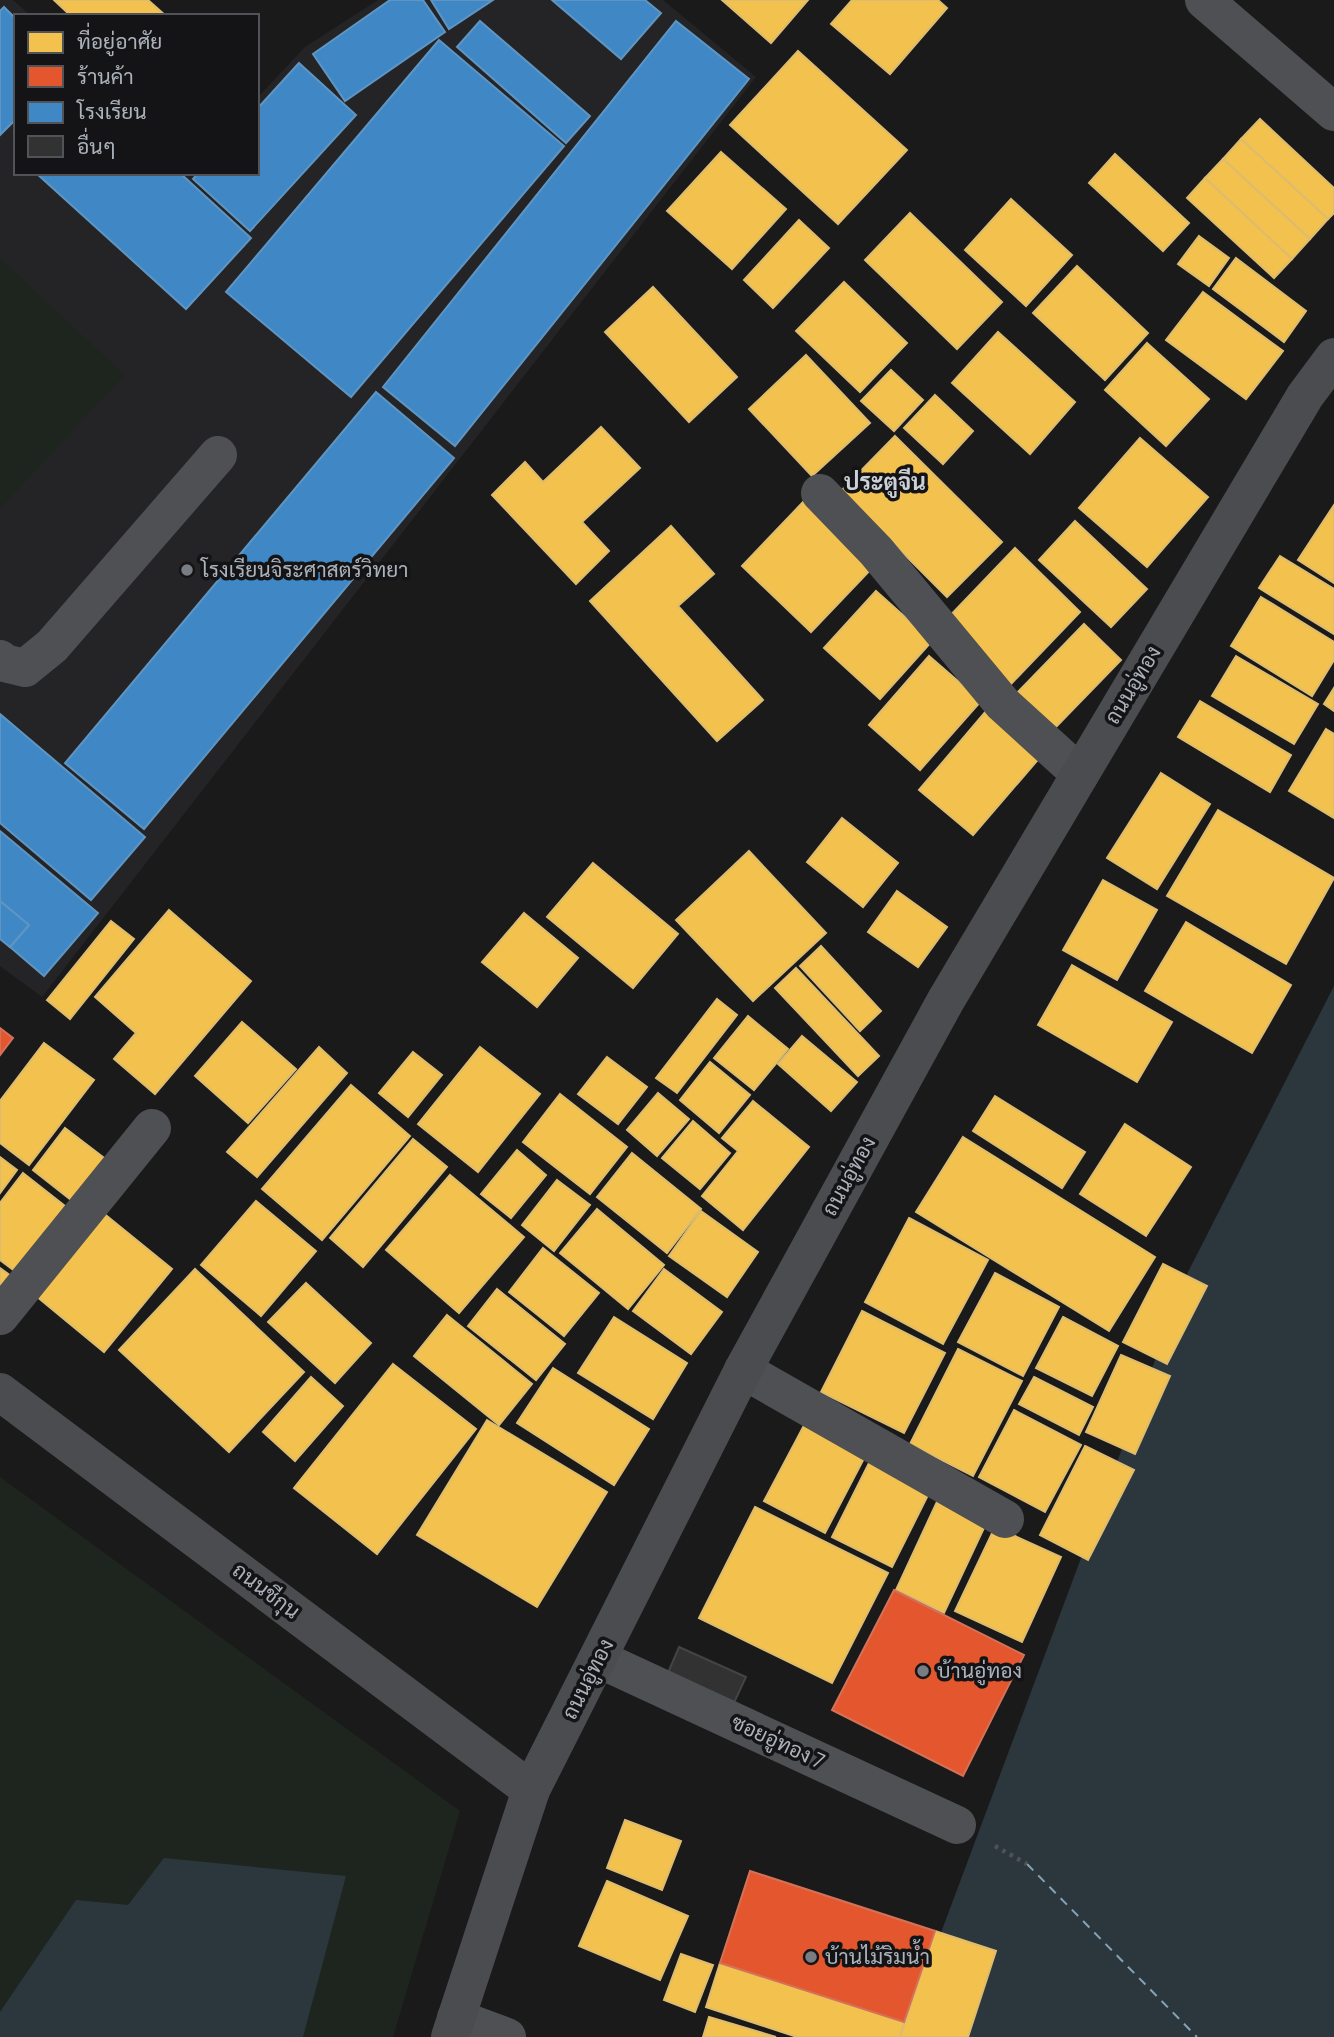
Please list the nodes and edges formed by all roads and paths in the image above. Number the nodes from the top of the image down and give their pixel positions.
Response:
1 (1204, 0) edge
2 (1334, 111) edge
3 (1334, 357) edge
4 (218, 456) dead end
5 (820, 493) dead end
6 (0, 659) edge
7 (1080, 774) junction
8 (152, 1128) dead end
9 (0, 1316) edge
10 (743, 1370) junction
11 (0, 1392) edge
12 (1005, 1519) dead end
13 (599, 1659) junction
14 (531, 1790) junction
15 (957, 1825) dead end
16 (453, 2027) edge
17 (507, 2037) edge

1 - 2 street
3 - 7 main road, ถนนอู่ทอง
4 - 6 street
5 - 7 street
7 - 10 main road, ถนนอู่ทอง
8 - 9 street
10 - 12 street
10 - 13 main road, ถนนอู่ทอง
11 - 14 main road, ถนนชีกุน
13 - 14 main road, ถนนอู่ทอง
13 - 15 street, ซอยอู่ทอง 7
14 - 16 main road, ถนนอู่ทอง
16 - 17 street

